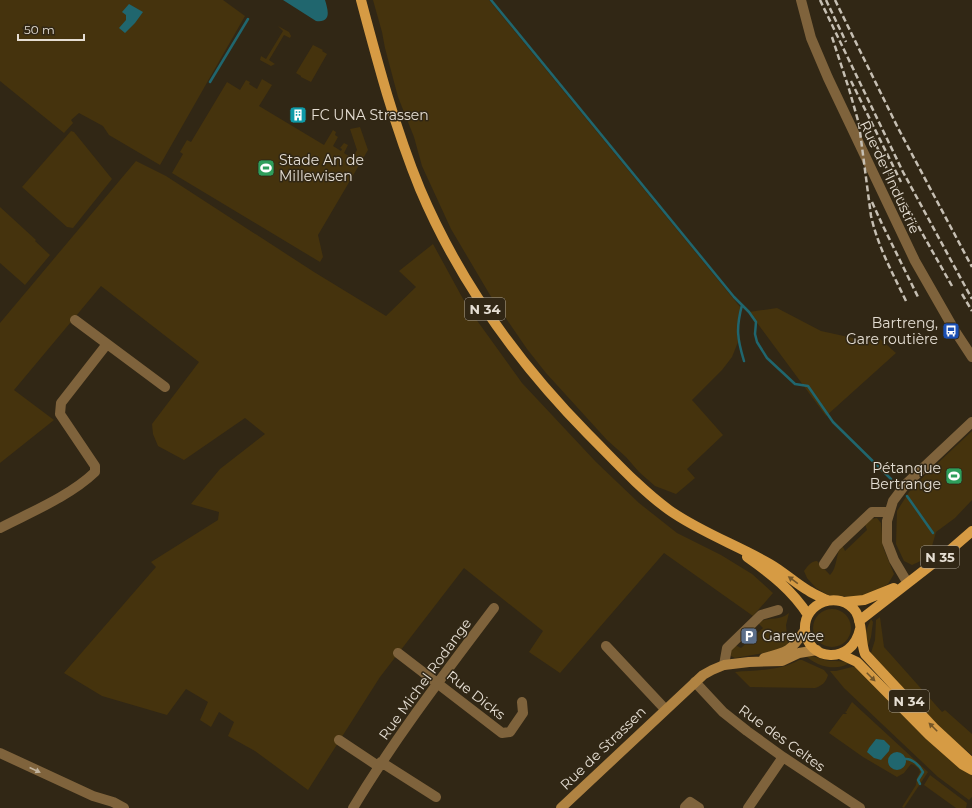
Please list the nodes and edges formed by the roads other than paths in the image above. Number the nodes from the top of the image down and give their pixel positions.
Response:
1 (361, 0) edge
2 (801, 0) edge
3 (75, 320) dead end
4 (107, 344) junction
5 (972, 357) edge
6 (165, 386) dead end
7 (972, 422) edge
8 (889, 512) junction
9 (0, 528) edge
10 (972, 531) edge
11 (722, 540) junction
12 (824, 564) dead end
13 (907, 582) junction
14 (827, 600) junction
15 (844, 602) junction
16 (494, 608) dead end
17 (778, 610) dead end
18 (808, 615) junction
19 (860, 625) junction
20 (805, 630) junction
21 (606, 646) dead end
22 (817, 650) junction
23 (398, 654) dead end
24 (840, 654) junction
25 (749, 662) junction
26 (724, 665) junction
27 (695, 682) junction
28 (438, 684) junction
29 (522, 702) dead end
30 (665, 709) junction
31 (339, 740) dead end
32 (0, 753) edge
33 (783, 757) junction
34 (972, 763) edge
35 (380, 764) junction
36 (972, 770) edge
37 (436, 797) dead end
38 (685, 807) edge
39 (124, 808) edge
40 (353, 808) edge
41 (561, 808) edge
42 (699, 808) edge
43 (748, 808) edge
44 (860, 808) edge

1 - 11 main road, N 34
2 - 5 street, Rue de l'Industrie
3 - 4 street
4 - 6 street
4 - 9 street
7 - 8 street
8 - 12 street
8 - 13 street
10 - 13 main road, N 35
14 -> 11 main road, N 34
11 - 18 main road, N 34
13 - 15 main road, N 35
13 - 19 main road, N 35
14 - 15 main road, N 34
14 - 18 main road
15 - 19 main road, N 34
16 - 28 street, Rue Michel Rodange
17 - 26 street
18 - 20 main road
19 - 24 main road
34 -> 19 main road, N 34
20 - 22 main road
20 - 25 main road, Rue de Strassen
21 - 30 street, Rue de Strassen
22 - 24 main road, N 34
22 - 25 main road, Rue de Strassen
23 - 28 street, Rue Dicks
24 -> 36 main road, N 34
25 - 26 main road, Rue de Strassen
26 - 27 main road, Rue de Strassen
27 - 30 main road, Rue de Strassen
27 - 33 street, Rue des Celtes
28 - 29 street, Rue Dicks
28 - 35 street, Rue Michel Rodange
30 - 41 main road, Rue de Strassen
31 - 35 street
32 -> 39 street
33 - 43 street
33 - 44 street, Rue des Celtes
35 - 37 street
35 - 40 street, Rue Michel Rodange
38 - 42 street

